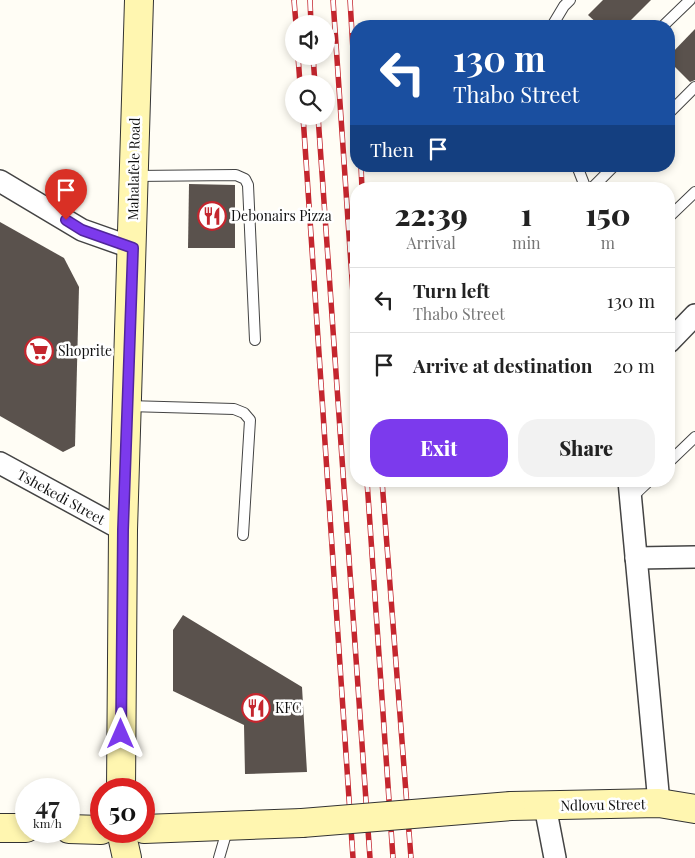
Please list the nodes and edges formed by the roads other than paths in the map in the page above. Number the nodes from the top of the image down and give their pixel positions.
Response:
1 (139, 0) edge
2 (570, 0) edge
3 (690, 0) edge
4 (556, 20) edge
5 (669, 20) edge
6 (695, 87) edge
7 (675, 107) edge
8 (608, 172) edge
9 (134, 176) junction
10 (0, 181) edge
11 (598, 182) edge
12 (695, 192) edge
13 (675, 211) edge
14 (133, 248) junction
15 (695, 315) edge
16 (675, 336) edge
17 (255, 340) dead end
18 (127, 406) junction
19 (695, 437) edge
20 (675, 456) edge
21 (0, 463) edge
22 (630, 490) edge
23 (123, 530) junction
24 (243, 535) dead end
25 (695, 557) edge
26 (636, 558) junction
27 (121, 778) edge
28 (659, 803) junction
29 (545, 806) junction
30 (695, 809) edge
31 (228, 826) junction
32 (0, 828) edge
33 (15, 828) edge
34 (155, 829) edge
35 (124, 843) edge
36 (128, 858) edge
37 (219, 858) edge
38 (555, 858) edge

1 - 9 main road, Mahalafele Road
2 - 4 lane
3 - 5 lane
6 - 7 lane
8 - 11 lane
9 - 14 main road, Mahalafele Road
9 - 17 lane
10 - 14 street
12 - 13 lane
14 - 18 main road, Mahalafele Road
15 - 16 street
18 - 23 main road, Mahalafele Road
18 - 24 lane
19 - 20 lane
21 - 23 street, Tshekedi Street
22 - 26 street
23 - 27 main road, Mahalafele Road
25 - 26 street
26 - 28 street
28 - 29 main road, Ndlovu Street
28 - 30 main road, Ndlovu Street
29 - 31 main road, Ndlovu Street, bridge
29 - 38 street
31 - 34 main road, Ndlovu Street
31 - 37 lane
32 - 33 main road
35 - 36 main road

